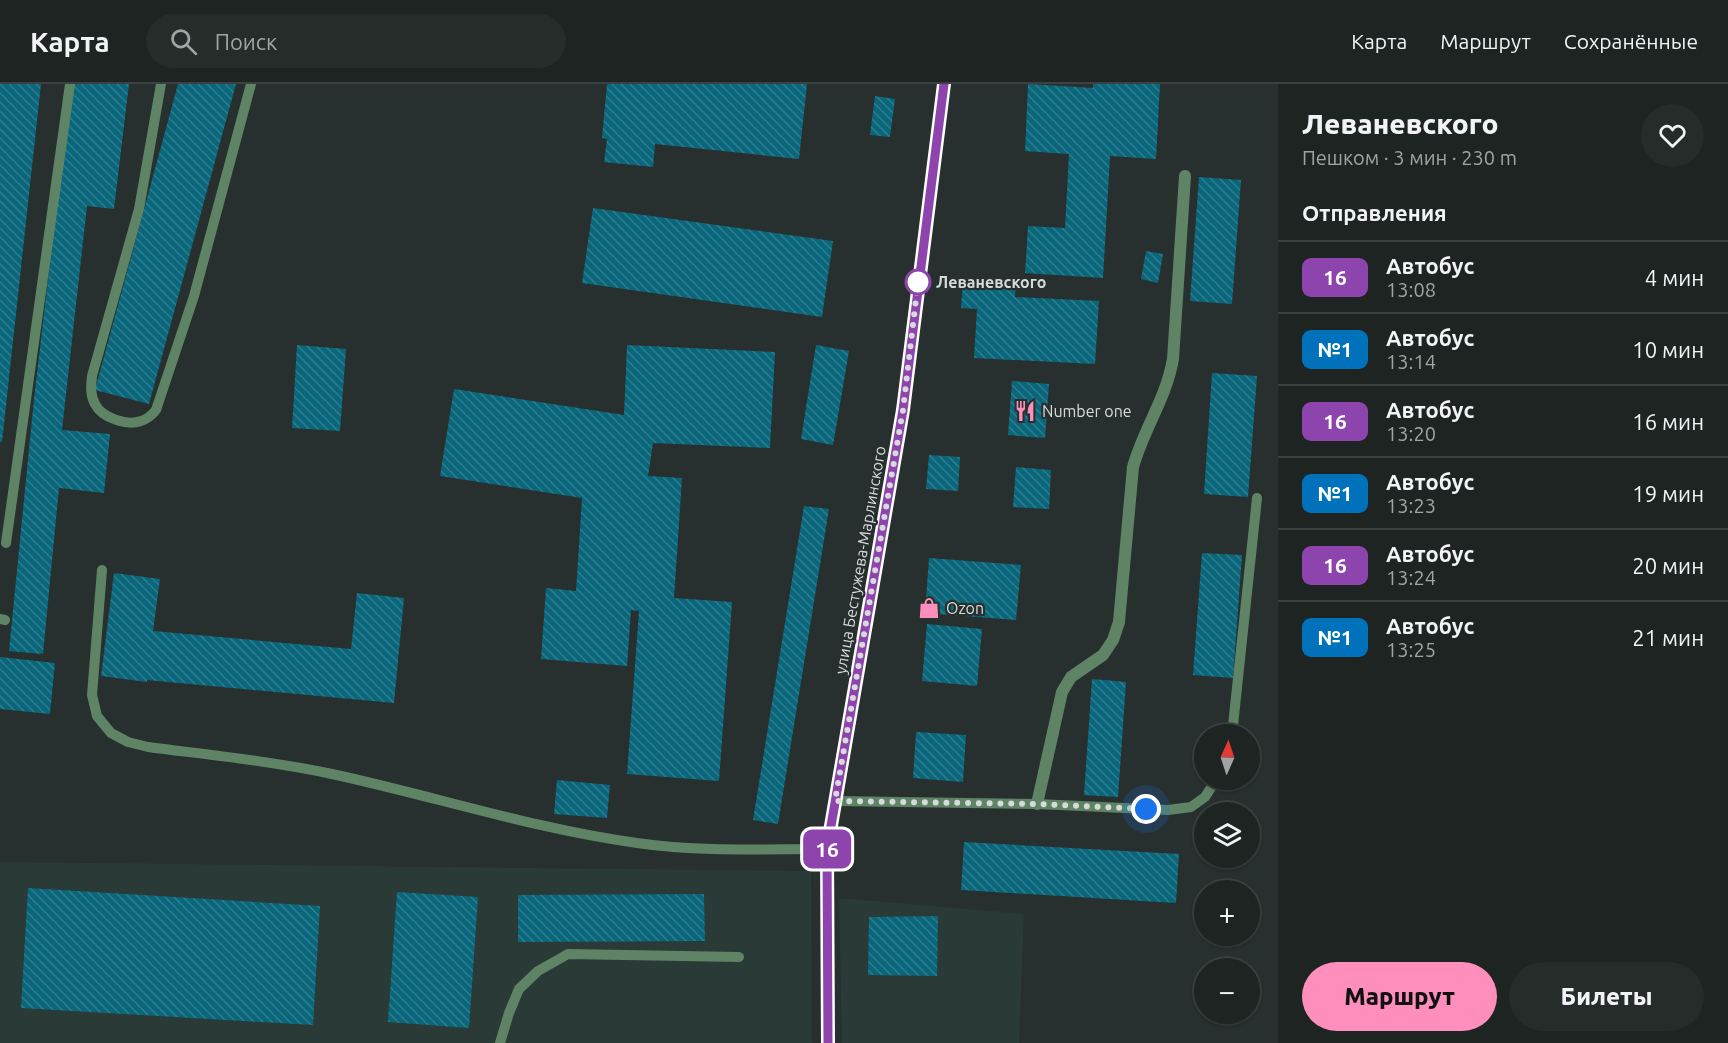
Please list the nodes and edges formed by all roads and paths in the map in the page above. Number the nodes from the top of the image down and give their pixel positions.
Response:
1 (70, 84) edge
2 (160, 84) edge
3 (251, 84) edge
4 (944, 84) edge
5 (1185, 176) dead end
6 (1257, 498) dead end
7 (6, 543) dead end
8 (102, 570) dead end
9 (1233, 724) edge
10 (1209, 790) edge
11 (835, 801) junction
12 (1037, 804) junction
13 (827, 849) junction
14 (739, 957) dead end
15 (500, 1043) edge
16 (828, 1043) edge

1 - 7 lane
2 - 3 lane
4 - 11 street, улица Бестужева-Марлинского
5 - 12 street
6 - 9 lane
8 - 13 lane
10 - 12 lane
11 - 12 lane
11 - 13 street, улица Бестужева-Марлинского
13 - 16 street, улица Бестужева-Марлинского
14 - 15 lane

